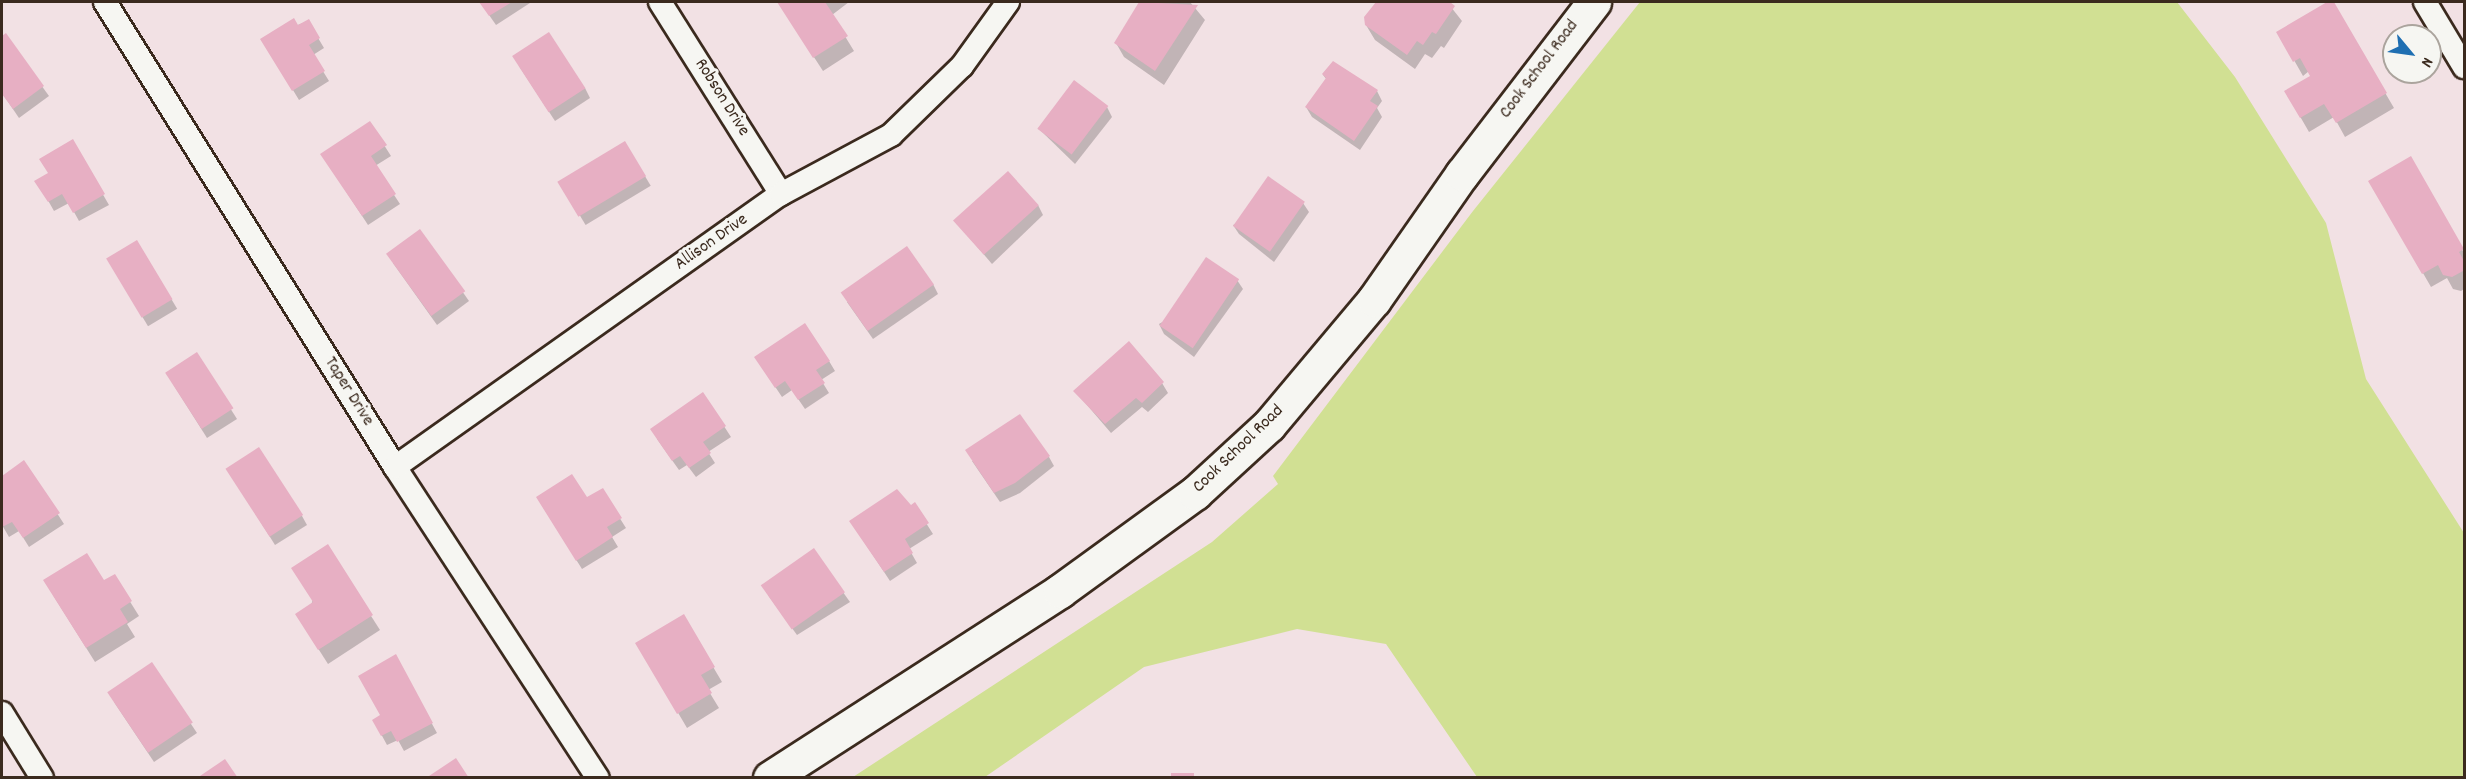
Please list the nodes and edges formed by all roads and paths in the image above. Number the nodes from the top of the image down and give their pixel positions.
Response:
1 (105, 2) edge
2 (660, 2) edge
3 (1008, 2) edge
4 (1594, 2) edge
5 (2426, 2) edge
6 (2464, 67) edge
7 (781, 194) junction
8 (395, 467) junction
9 (2, 713) edge
10 (42, 777) edge
11 (598, 777) edge
12 (770, 777) edge

1 - 8 street, Taper Drive
2 - 7 street, Robson Drive
3 - 7 street, Allison Drive
4 - 12 street, Cook School Road
5 - 6 street
7 - 8 street, Allison Drive
8 - 11 street, Taper Drive
9 - 10 street

